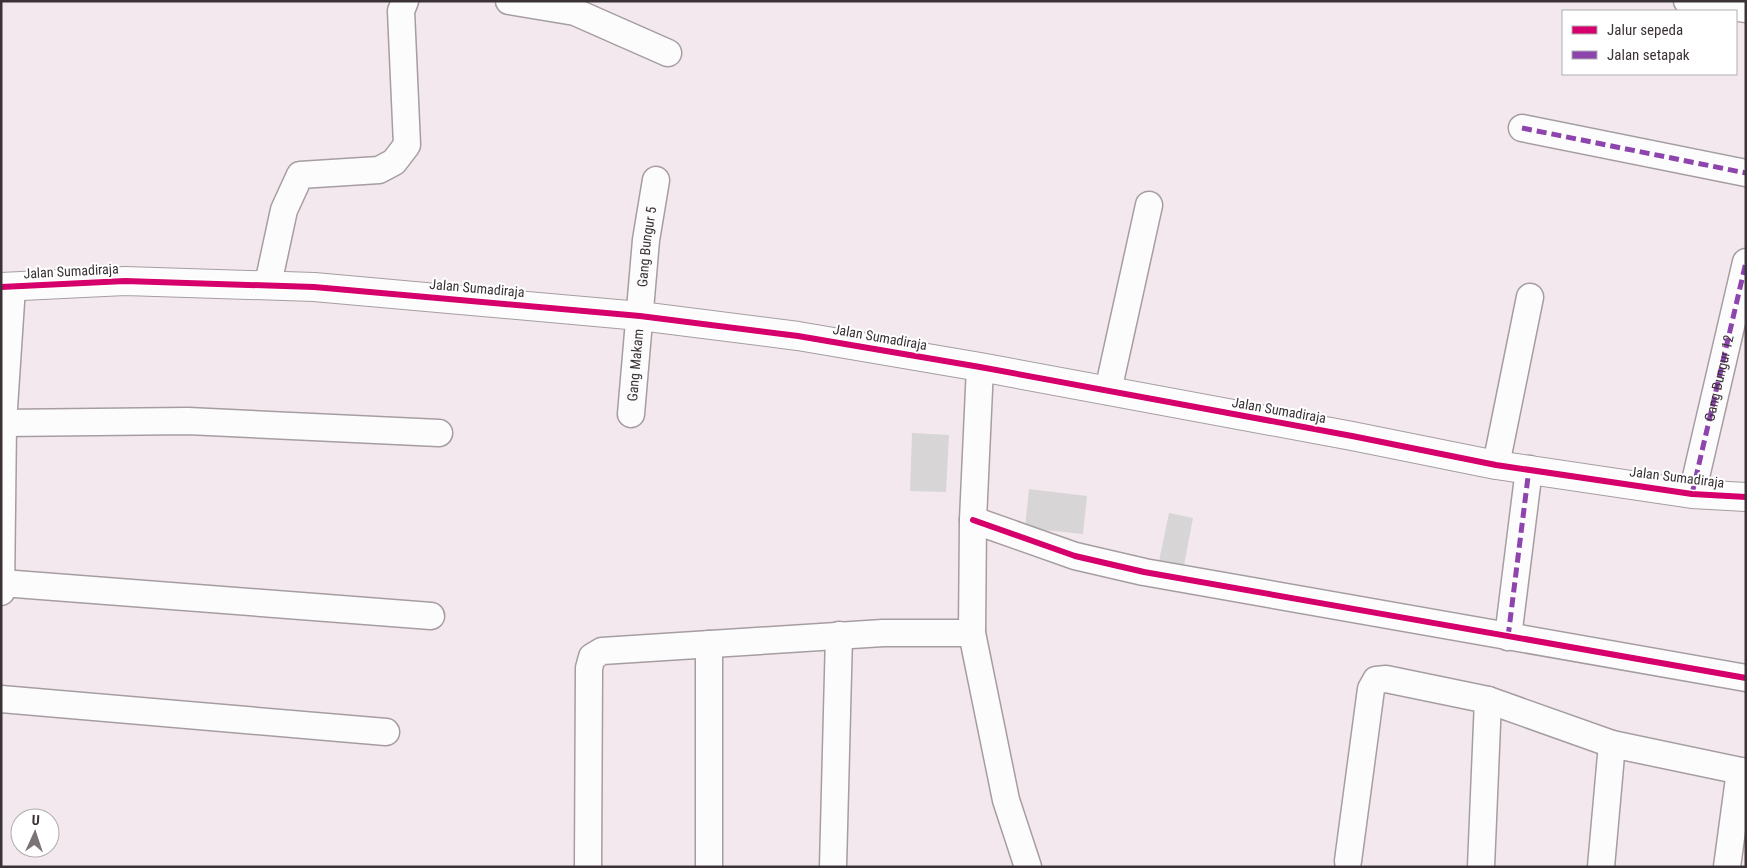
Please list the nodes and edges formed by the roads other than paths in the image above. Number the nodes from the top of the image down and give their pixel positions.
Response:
1 (405, 1) edge
2 (509, 1) edge
3 (1687, 1) edge
4 (1746, 9) edge
5 (668, 53) dead end
6 (1522, 128) dead end
7 (1746, 173) edge
8 (656, 180) dead end
9 (1149, 205) dead end
10 (1746, 262) edge
11 (268, 284) junction
12 (7, 287) edge
13 (1530, 297) dead end
14 (640, 316) junction
15 (980, 367) junction
16 (1108, 391) junction
17 (631, 414) dead end
18 (3, 423) junction
19 (439, 433) dead end
20 (1496, 465) junction
21 (1529, 469) junction
22 (1692, 494) junction
23 (1746, 497) edge
24 (973, 520) junction
25 (2, 587) edge
26 (431, 616) dead end
27 (972, 633) junction
28 (839, 635) junction
29 (1508, 637) junction
30 (709, 644) junction
31 (1746, 678) edge
32 (1, 699) edge
33 (1488, 700) junction
34 (386, 732) dead end
35 (1612, 744) junction
36 (1743, 772) edge
37 (1348, 861) dead end
38 (588, 867) edge
39 (709, 867) edge
40 (833, 867) edge
41 (1028, 867) edge
42 (1481, 867) edge
43 (1601, 867) edge
44 (1727, 867) edge

1 - 11 street
2 - 5 street
3 - 4 street
6 - 7 street
8 - 14 street, Gang Bungur 5
9 - 16 street
10 - 22 street, Gang Bungur 12
11 - 12 street, Jalan Sumadiraja
11 - 14 street, Jalan Sumadiraja
12 - 18 street
13 - 20 street
14 - 15 street, Jalan Sumadiraja
14 - 17 street, Gang Makam
15 - 16 street, Jalan Sumadiraja
15 - 24 street
16 - 20 street, Jalan Sumadiraja
18 - 19 street
18 - 25 street
20 - 21 street, Jalan Sumadiraja
21 - 22 street, Jalan Sumadiraja
21 - 29 street
22 - 23 street, Jalan Sumadiraja
24 - 27 street
24 - 29 street
25 - 26 street
27 - 28 street
27 - 41 street
28 - 30 street
28 - 40 street
29 - 31 street
30 - 38 street
30 - 39 street
32 - 34 street
33 - 35 street
33 - 37 street
33 - 42 street
35 - 36 street
35 - 43 street
36 - 44 street

